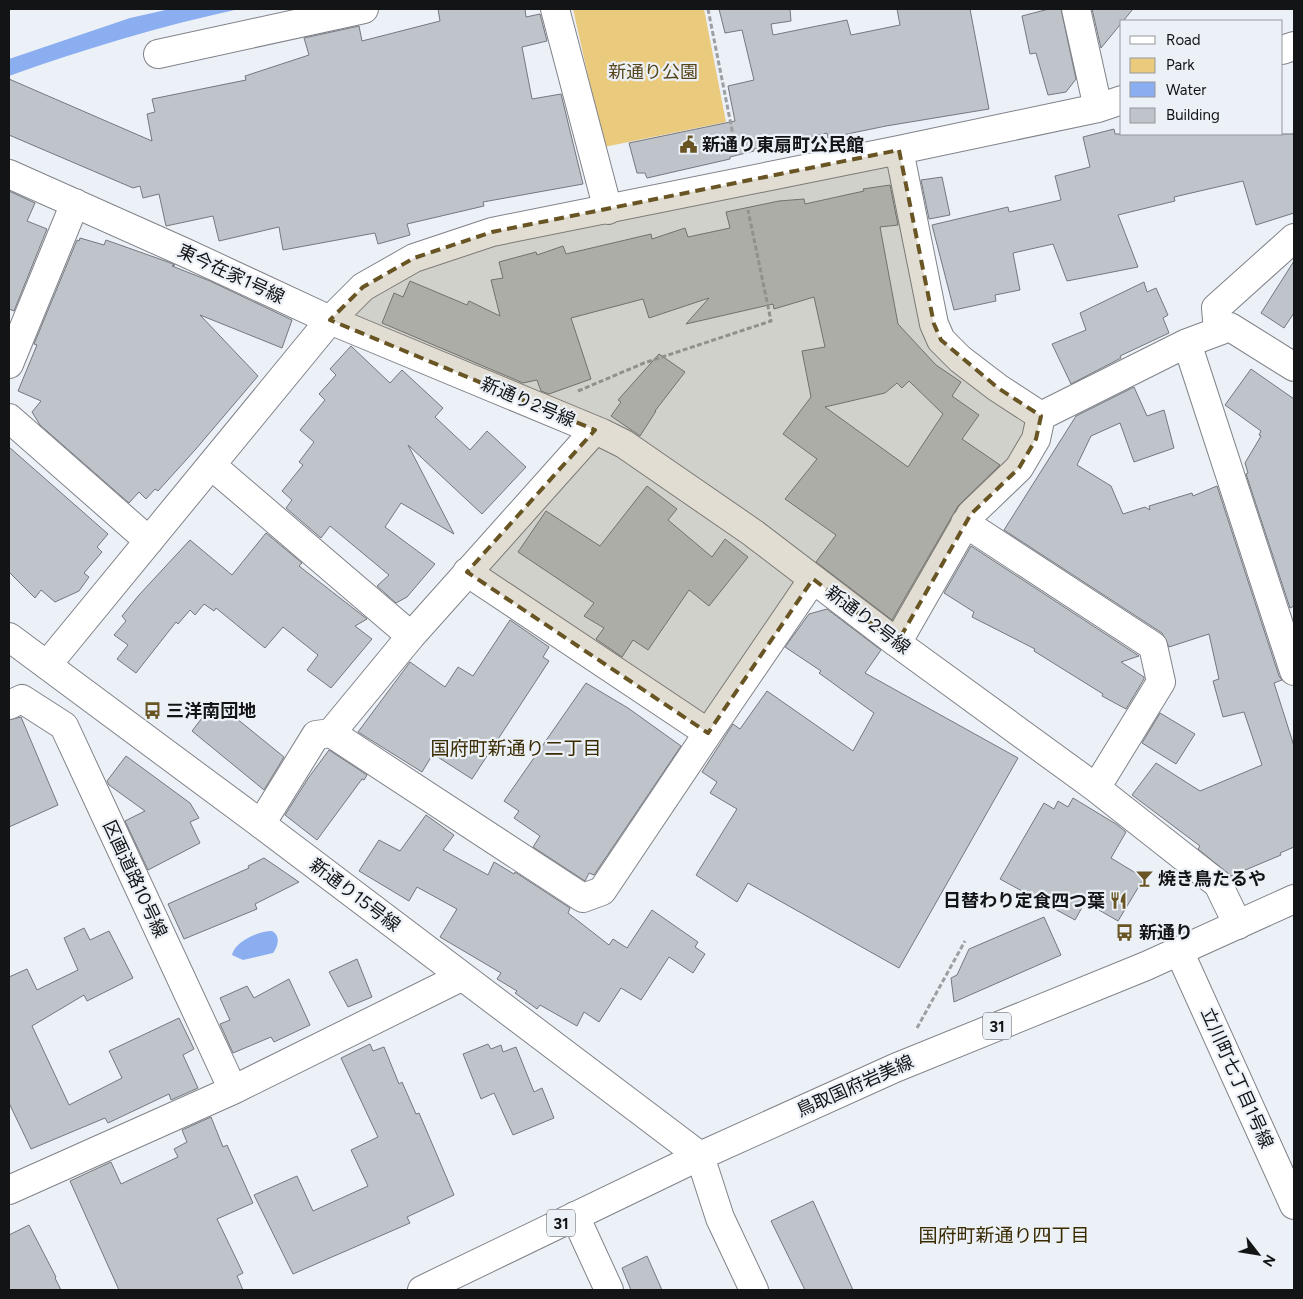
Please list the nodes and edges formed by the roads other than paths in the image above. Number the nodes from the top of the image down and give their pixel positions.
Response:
1 (364, 9) edge
2 (555, 9) edge
3 (1076, 9) edge
4 (158, 54) dead end
5 (1110, 104) edge
6 (899, 150) junction
7 (9, 174) edge
8 (75, 203) junction
9 (608, 210) junction
10 (1294, 238) edge
11 (330, 320) junction
12 (1218, 331) junction
13 (1187, 342) junction
14 (9, 364) edge
15 (1294, 367) edge
16 (455, 372) joint
17 (1041, 416) junction
18 (9, 418) edge
19 (595, 430) junction
20 (211, 466) junction
21 (966, 523) junction
22 (149, 541) junction
23 (467, 572) junction
24 (813, 579) junction
25 (1287, 625) edge
26 (411, 636) junction
27 (9, 637) edge
28 (897, 643) junction
29 (47, 666) junction
30 (1294, 671) edge
31 (9, 705) edge
32 (331, 732) junction
33 (708, 732) junction
34 (1096, 788) junction
35 (261, 824) junction
36 (1294, 899) edge
37 (1238, 925) junction
38 (1179, 951) junction
39 (461, 977) junction
40 (233, 1090) junction
41 (700, 1156) junction
42 (10, 1188) edge
43 (1294, 1205) edge
44 (575, 1216) junction
45 (422, 1290) edge
46 (609, 1290) edge
47 (754, 1290) edge

1 - 4 street
2 - 9 street
3 - 5 street
5 - 6 street
6 - 9 street
6 - 17 street
7 - 8 street, 東今在家1号線
8 - 11 street, 東今在家1号線
8 - 14 street
9 - 11 street
10 - 12 street
11 - 16 street, 東今在家1号線
11 - 20 street
12 - 13 street
12 - 15 street
13 - 17 street
13 - 25 street
16 - 19 street, 新通り2号線
17 - 21 street
18 - 22 street
19 - 23 street
19 - 24 street, 新通り2号線
20 - 22 street
20 - 26 street
21 - 28 street
21 - 34 street
22 - 29 street
23 - 26 street
23 - 33 street
24 - 28 street, 新通り2号線
24 - 33 street
25 - 30 street
26 - 32 street
27 - 29 street, 新通り15号線
28 - 34 street, 新通り2号線
29 - 35 street, 新通り15号線
31 - 40 street, 区画道路10号線
32 - 33 street
32 - 35 street
34 - 37 street, 新通り2号線
35 - 39 street, 新通り15号線
36 - 37 street, 鳥取国府岩美線 / 31
37 - 38 street, 鳥取国府岩美線 / 31
38 - 41 street, 鳥取国府岩美線 / 31
38 - 43 street, 立川町七丁目1号線
39 - 40 street
39 - 41 street, 新通り15号線
40 - 42 street
41 - 44 street, 鳥取国府岩美線 / 31
41 - 47 street
44 - 45 street, 鳥取国府岩美線 / 31
44 - 46 street

